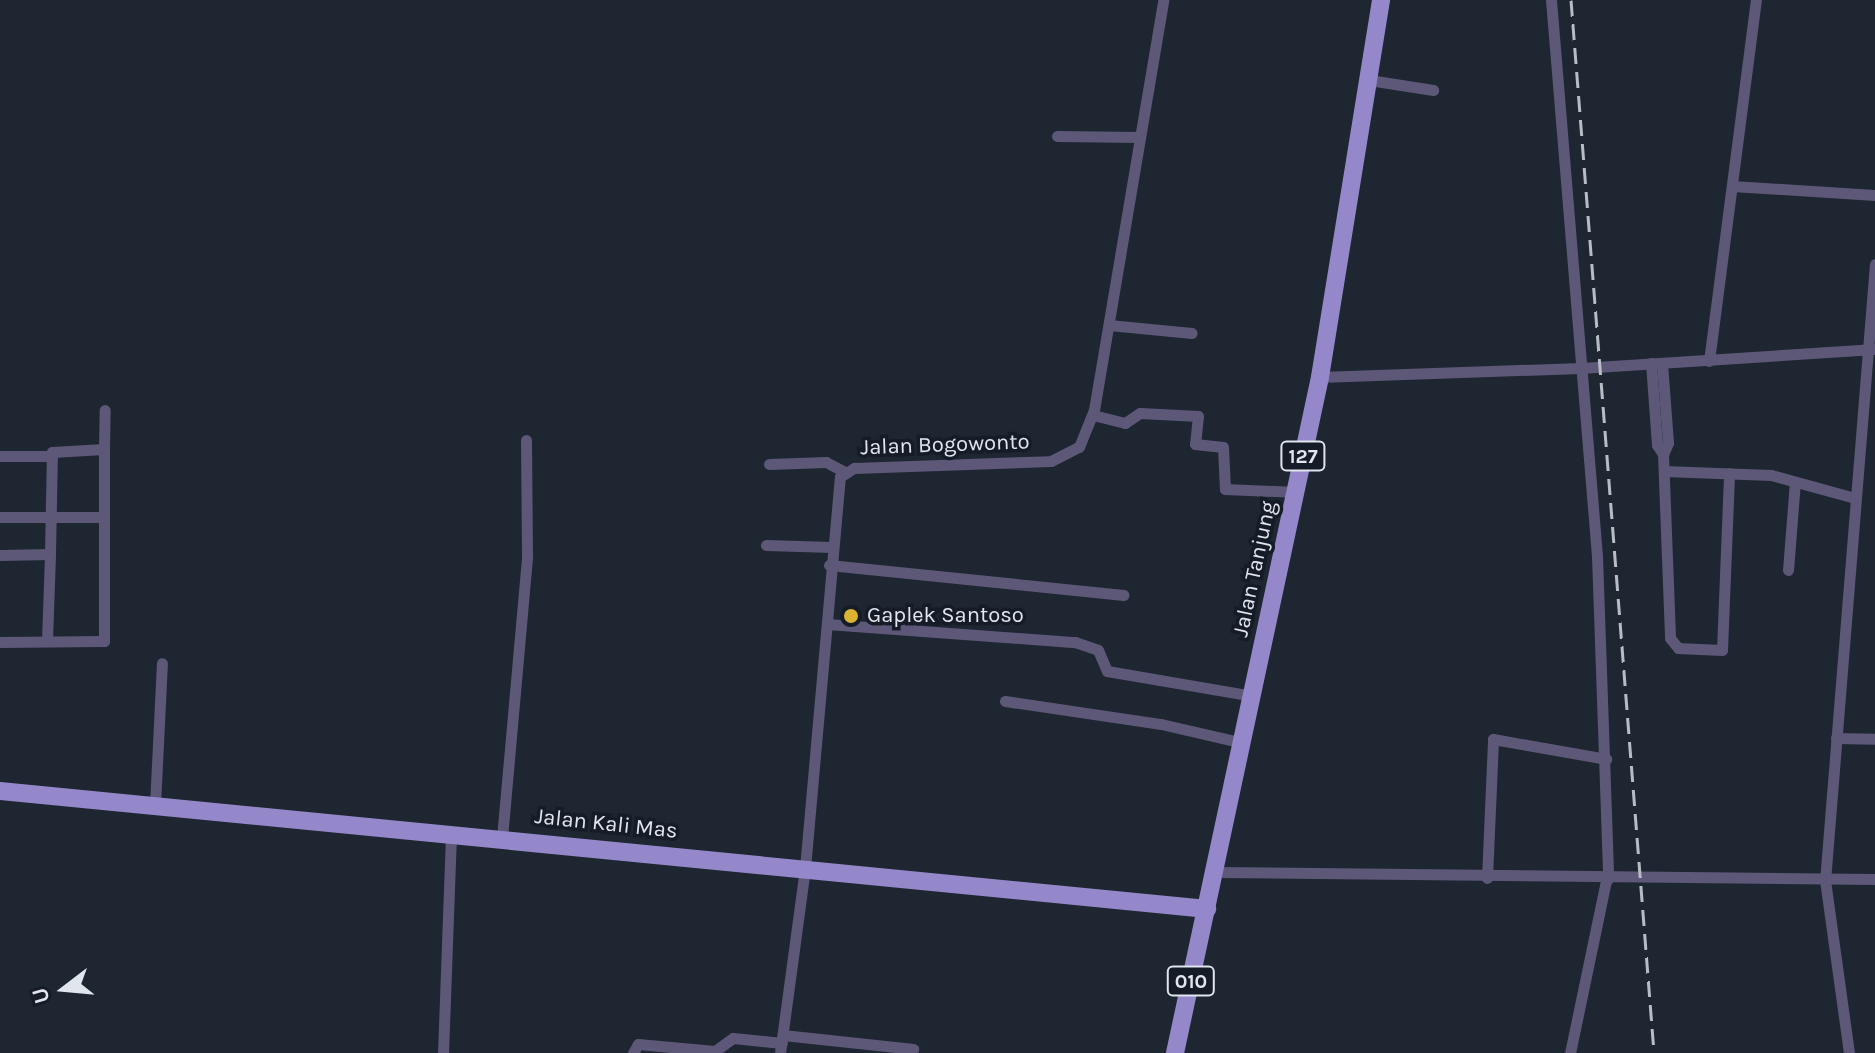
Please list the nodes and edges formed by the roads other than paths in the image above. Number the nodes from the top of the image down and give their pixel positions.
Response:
1 (1163, 0) edge
2 (1381, 0) edge
3 (1551, 0) edge
4 (1756, 0) edge
5 (1369, 80) junction
6 (1433, 90) dead end
7 (1057, 136) dead end
8 (1140, 137) junction
9 (1732, 186) junction
10 (1875, 195) edge
11 (1875, 264) edge
12 (1109, 325) junction
13 (1192, 333) dead end
14 (1871, 349) edge
15 (1709, 361) junction
16 (1657, 363) junction
17 (1581, 368) junction
18 (1320, 377) junction
19 (105, 410) dead end
20 (1093, 415) junction
21 (526, 440) dead end
22 (104, 449) junction
23 (0, 456) edge
24 (52, 456) junction
25 (769, 464) dead end
26 (1664, 471) junction
27 (845, 472) junction
28 (1729, 473) junction
29 (1795, 482) junction
30 (1296, 492) junction
31 (1855, 498) junction
32 (51, 516) junction
33 (0, 517) edge
34 (102, 517) junction
35 (766, 545) dead end
36 (832, 547) junction
37 (50, 554) junction
38 (0, 555) edge
39 (829, 565) junction
40 (1788, 570) dead end
41 (1123, 595) dead end
42 (827, 624) junction
43 (47, 641) junction
44 (0, 642) edge
45 (162, 663) dead end
46 (1254, 696) junction
47 (1005, 701) dead end
48 (1836, 738) junction
49 (1875, 739) edge
50 (1243, 743) junction
51 (1606, 759) junction
52 (0, 791) edge
53 (155, 805) junction
54 (451, 833) junction
55 (502, 838) junction
56 (805, 868) junction
57 (1215, 872) junction
58 (1487, 878) junction
59 (1875, 879) edge
60 (1607, 880) junction
61 (1825, 881) junction
62 (1207, 909) junction
63 (782, 1044) edge
64 (913, 1049) dead end
65 (661, 1050) edge
66 (443, 1053) edge
67 (633, 1053) edge
68 (1175, 1053) edge
69 (1570, 1053) edge
70 (1849, 1053) edge

1 - 8 street, Jalan Bogowonto
2 - 5 main road, Jalan Tanjung / 127
3 - 17 street
4 - 9 street
5 - 6 street
5 - 18 main road, Jalan Tanjung / 127
7 - 8 street
8 - 12 street, Jalan Bogowonto
9 - 10 street
9 - 15 street
11 - 14 street
12 - 13 street
12 - 20 street, Jalan Bogowonto
14 - 15 street
14 - 31 street
15 - 16 street
16 - 17 street
16 - 26 street
17 - 18 street
17 - 51 street
18 - 30 main road, Jalan Tanjung / 127
19 - 22 street
20 - 27 street, Jalan Bogowonto
20 - 30 street
21 - 55 street
22 - 24 street
22 - 34 street
23 - 24 street
24 - 32 street
25 - 27 street
26 - 28 street
26 - 28 street
27 - 36 street, Jalan Bogowonto
28 - 29 street
29 - 31 street
29 - 40 street
30 - 46 main road, Jalan Tanjung / 127
31 - 48 street
32 - 33 street
32 - 34 street
32 - 37 street
34 - 43 street
35 - 36 street
36 - 39 street, Jalan Bogowonto
37 - 38 street
37 - 43 street
39 - 41 street
39 - 42 street, Jalan Bogowonto
42 - 46 street
42 - 56 street, Jalan Bogowonto
43 - 44 street
45 - 53 street
46 - 50 main road, Jalan Tanjung / 127
47 - 50 street
48 - 49 street
48 - 61 street
50 - 57 main road, Jalan Tanjung / 127
51 - 58 street
51 - 60 street
52 - 53 main road, Jalan Kali Mas
53 - 54 main road, Jalan Kali Mas
54 - 55 main road, Jalan Kali Mas
54 - 66 street
55 - 56 main road, Jalan Kali Mas
56 - 62 main road, Jalan Kali Mas
56 - 63 street, Jalan Bogowonto
57 - 58 street
57 - 62 main road, Jalan Tanjung / 127
58 - 60 street
59 - 61 street
60 - 61 street
60 - 69 street
61 - 70 street
62 - 68 main road, 010
63 - 64 street
63 - 65 street
65 - 67 street

